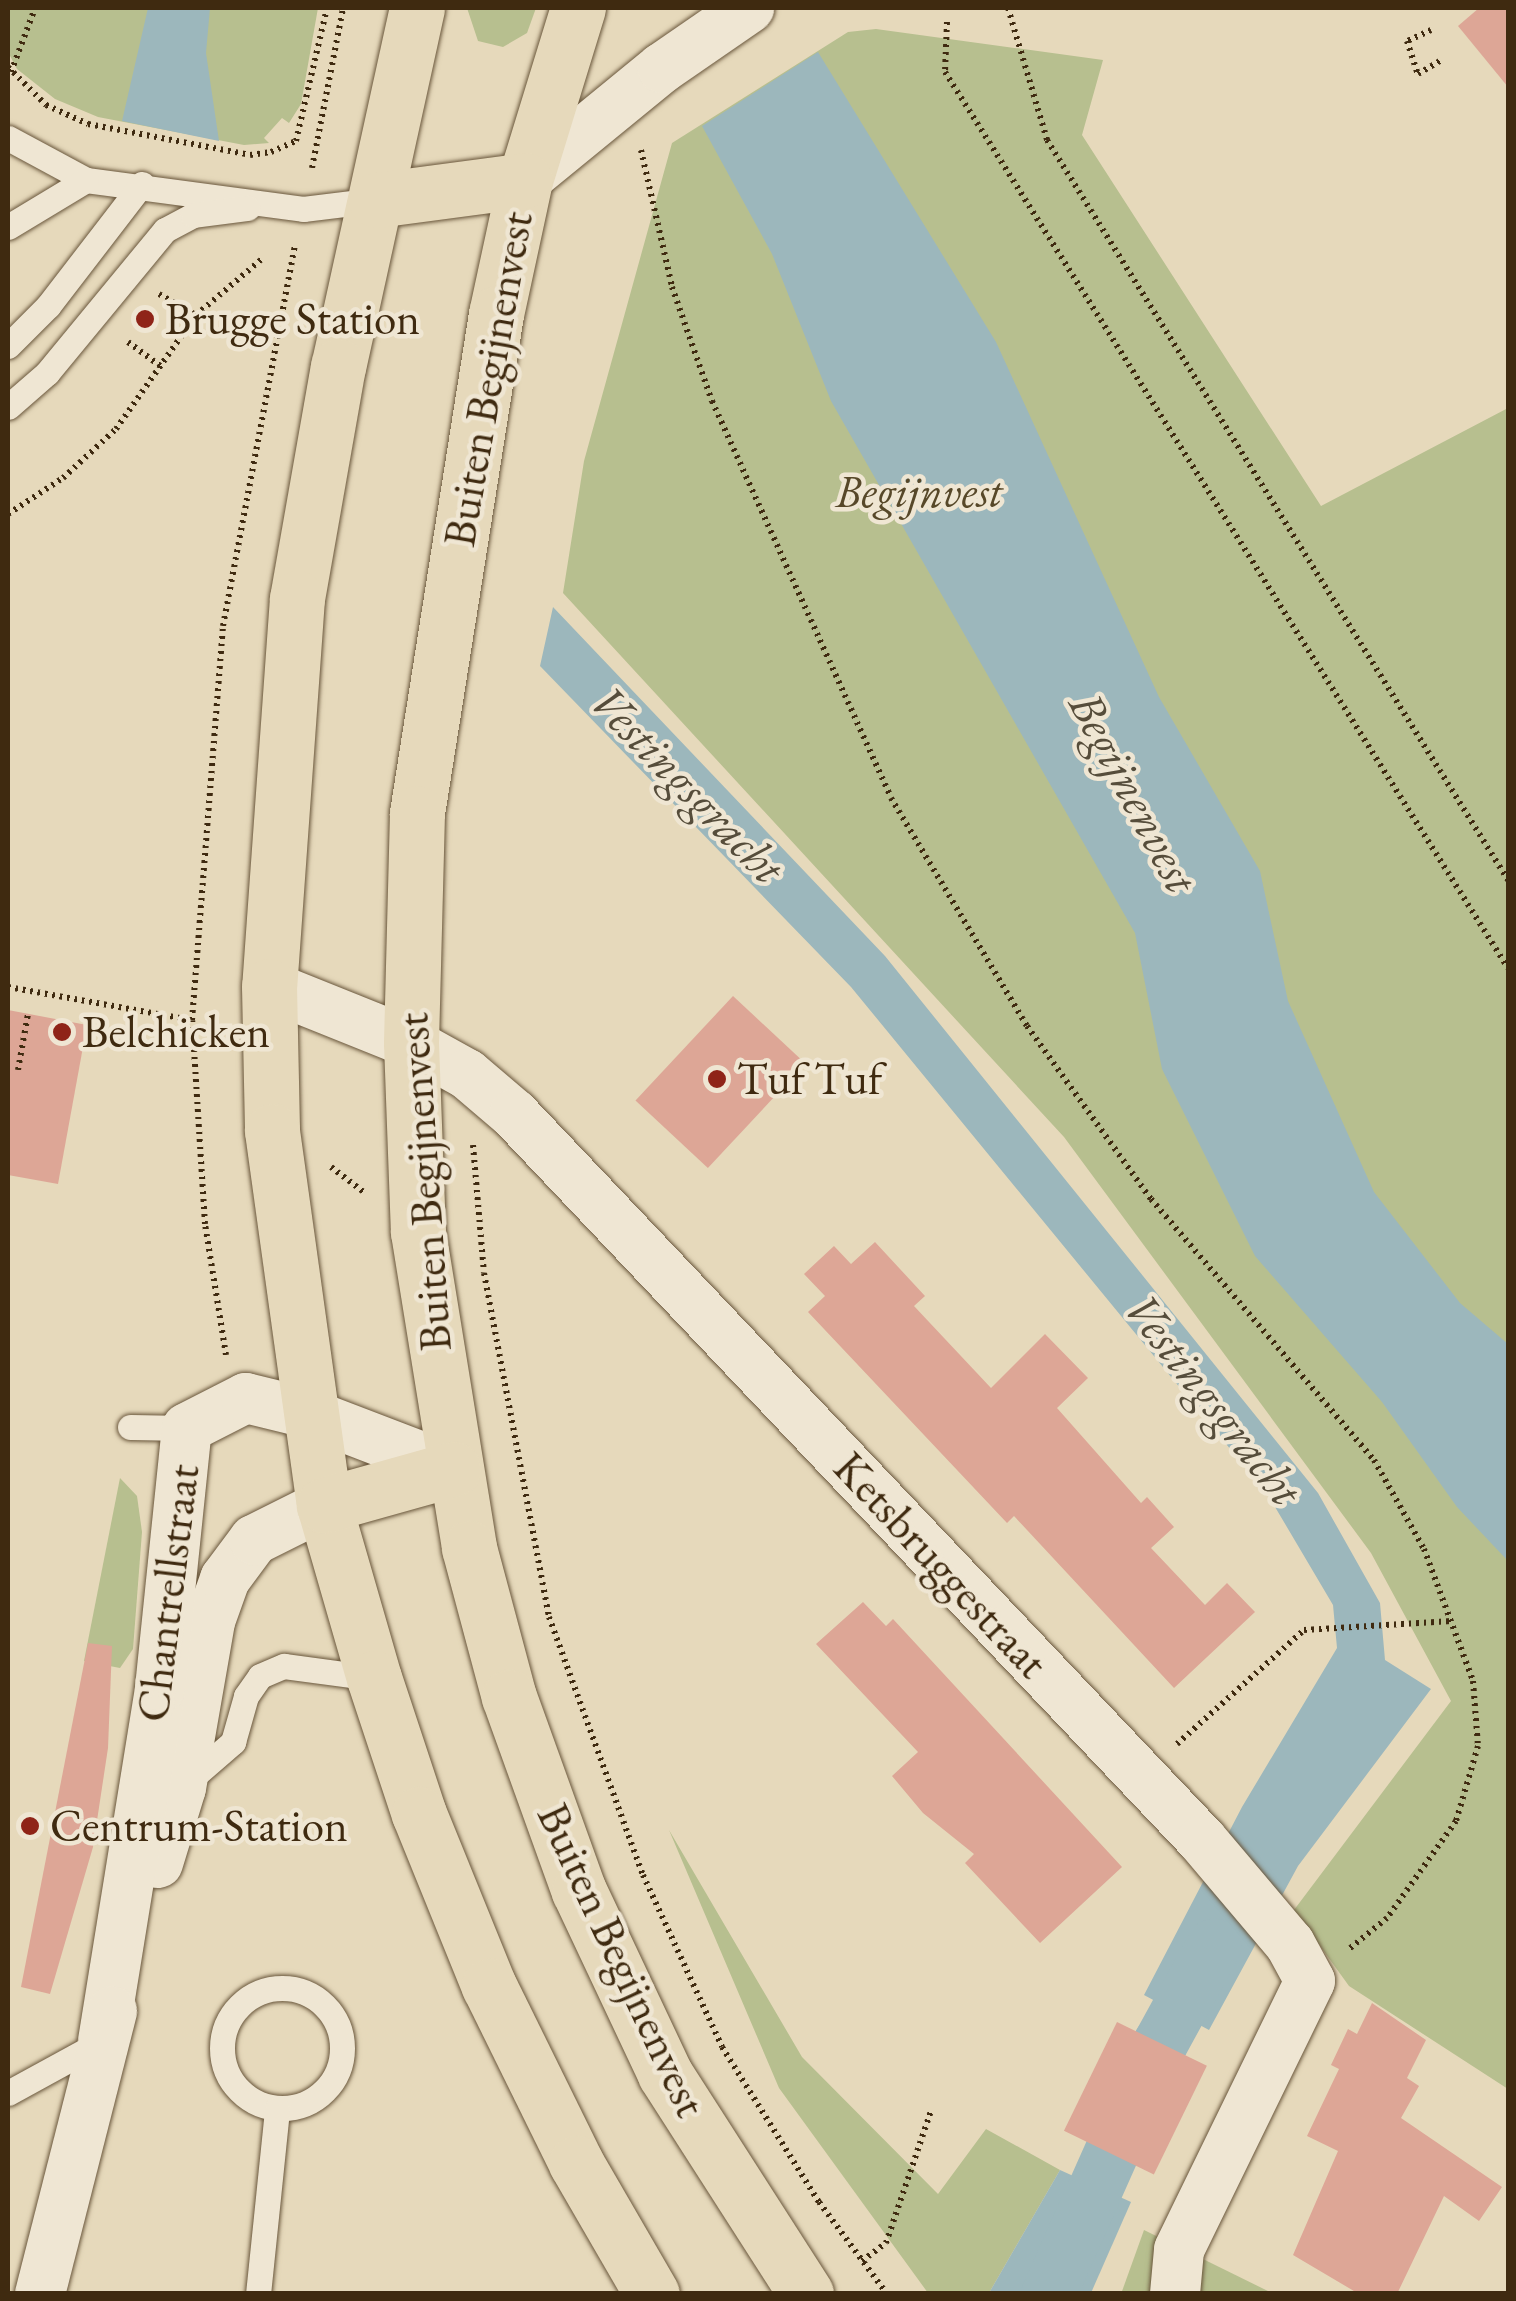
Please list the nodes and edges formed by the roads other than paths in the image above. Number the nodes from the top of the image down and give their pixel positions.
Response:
1 (417, 8) edge
2 (578, 8) edge
3 (749, 8) edge
4 (8, 138) edge
5 (86, 180) junction
6 (525, 180) junction
7 (142, 184) junction
8 (376, 200) junction
9 (277, 203) junction
10 (8, 225) edge
11 (8, 346) edge
12 (8, 407) edge
13 (268, 986) junction
14 (411, 1043) junction
15 (307, 1412) junction
16 (130, 1427) dead end
17 (186, 1428) junction
18 (453, 1469) junction
19 (324, 1505) junction
20 (374, 1678) junction
21 (181, 1788) junction
22 (103, 2040) junction
23 (8, 2093) edge
24 (276, 2109) junction
25 (40, 2294) edge
26 (258, 2294) edge
27 (652, 2294) edge
28 (806, 2294) edge
29 (1174, 2294) edge

1 - 8 main road
2 - 6 main road, Buiten Begijnenvest
3 - 6 street
4 - 5 lane
5 - 7 lane
5 - 10 lane
6 - 8 main road
6 - 14 main road, Buiten Begijnenvest
7 - 9 lane
7 - 11 lane
8 - 9 lane
8 - 13 main road
9 - 12 lane
13 - 14 street, Ketsbruggestraat
13 - 15 main road
14 - 18 main road, Buiten Begijnenvest
14 - 29 street, Ketsbruggestraat
15 - 17 street, Chantrellstraat
15 - 18 street, Chantrellstraat
15 - 19 main road
16 - 17 lane
17 - 22 street, Chantrellstraat
18 - 19 main road
18 - 28 main road, Buiten Begijnenvest
19 - 20 main road
19 - 21 street, Chantrellstraat
20 - 21 lane
20 - 27 main road
21 - 22 street, Chantrellstraat
22 - 23 lane
22 - 25 street, Chantrellstraat
24 - 24 lane
24 - 26 lane

